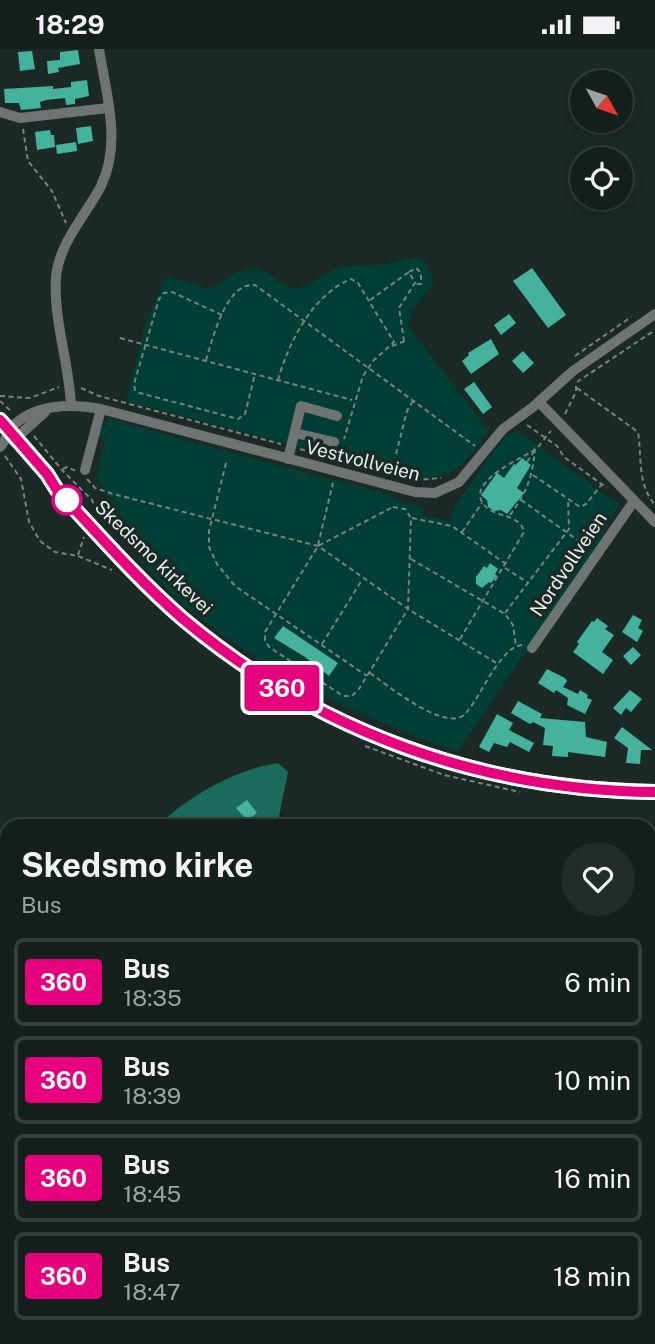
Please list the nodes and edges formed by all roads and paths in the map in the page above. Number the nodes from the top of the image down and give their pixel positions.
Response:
1 (99, 49) edge
2 (108, 108) junction
3 (0, 112) edge
4 (20, 118) junction
5 (73, 233) junction
6 (409, 272) junction
7 (415, 283) junction
8 (370, 301) junction
9 (655, 314) edge
10 (223, 316) junction
11 (306, 320) junction
12 (655, 330) edge
13 (120, 338) dead end
14 (145, 344) junction
15 (392, 346) junction
16 (206, 360) junction
17 (369, 367) junction
18 (256, 374) junction
19 (278, 380) junction
20 (64, 386) dead end
21 (75, 387) dead end
22 (577, 388) junction
23 (0, 396) edge
24 (354, 400) junction
25 (413, 400) junction
26 (0, 401) edge
27 (539, 402) junction
28 (71, 404) junction
29 (101, 409) junction
30 (337, 416) dead end
31 (562, 420) dead end
32 (522, 421) dead end
33 (556, 426) dead end
34 (295, 433) junction
35 (9, 435) edge
36 (544, 437) junction
37 (338, 444) joint
38 (291, 447) junction
39 (479, 449) dead end
40 (536, 449) junction
41 (341, 452) dead end
42 (396, 454) dead end
43 (288, 459) junction
44 (339, 460) junction
45 (527, 461) dead end
46 (226, 463) dead end
47 (62, 470) junction
48 (85, 471) junction
49 (533, 475) junction
50 (334, 476) dead end
51 (447, 476) dead end
52 (606, 478) dead end
53 (21, 479) dead end
54 (602, 484) junction
55 (609, 490) dead end
56 (568, 499) junction
57 (521, 500) junction
58 (634, 501) junction
59 (482, 502) junction
60 (655, 505) edge
61 (95, 516) dead end
62 (509, 516) junction
63 (411, 518) junction
64 (212, 520) junction
65 (655, 522) edge
66 (462, 532) junction
67 (566, 532) junction
68 (86, 533) dead end
69 (317, 547) junction
70 (596, 553) junction
71 (78, 556) dead end
72 (410, 558) junction
73 (505, 566) junction
74 (362, 579) junction
75 (528, 583) junction
76 (482, 601) junction
77 (408, 610) junction
78 (276, 614) junction
79 (505, 614) junction
80 (459, 640) junction
81 (322, 645) junction
82 (516, 646) junction
83 (532, 648) joint
84 (498, 664) junction
85 (368, 675) junction
86 (655, 792) edge

1 - 2 street
2 - 4 street
2 - 5 street
3 - 4 street
4 - 5 path
5 - 28 street
6 - 7 path
6 - 7 path
6 - 8 path
7 - 15 path
8 - 11 path
8 - 15 path
9 - 27 street, Vestvollveien
10 - 11 path
10 - 14 path
10 - 16 path
11 - 17 path
11 - 19 path
12 - 22 path
13 - 14 path
14 - 16 path
14 - 18 path
15 - 17 path
16 - 18 path
17 - 24 path
17 - 25 path
18 - 19 path
19 - 24 path
20 - 23 path
21 - 38 path
22 - 31 path
22 - 60 path
24 - 37 path
25 - 39 path
25 - 42 path
26 - 35 path
27 - 43 street, Vestvollveien
27 - 58 street
28 - 29 street, Vestvollveien
28 - 35 street, Vestvollveien
29 - 43 street, Vestvollveien
29 - 48 street
30 - 34 street
32 - 36 path
33 - 36 path
34 - 37 street
34 - 38 street
35 - 47 path
35 - 53 path
35 - 86 highway, Skedsmo kirkevei
36 - 40 path
36 - 54 path
38 - 43 street
38 - 44 path
40 - 45 path
40 - 49 path
40 - 59 path
41 - 44 path
44 - 51 path
46 - 64 path
47 - 48 path
47 - 61 path
48 - 64 path
49 - 56 path
49 - 57 path
50 - 69 path
52 - 54 path
54 - 55 path
54 - 56 path
56 - 67 path
57 - 62 path
57 - 67 path
58 - 65 street
58 - 70 street, Nordvollveien
59 - 62 path
59 - 66 path
62 - 73 path
63 - 66 path
63 - 69 path
63 - 72 path
64 - 69 path
64 - 78 path
66 - 73 path
67 - 70 path
67 - 75 path
68 - 71 path
69 - 74 path
69 - 78 path
70 - 83 street, Nordvollveien
72 - 76 path
72 - 77 path
73 - 75 path
73 - 76 path
74 - 77 path
74 - 81 path
75 - 79 path
76 - 79 path
76 - 80 path
77 - 80 path
77 - 85 path
78 - 81 path
78 - 85 path
79 - 82 path
80 - 84 path
81 - 85 path
82 - 83 path
82 - 84 path
84 - 85 path

